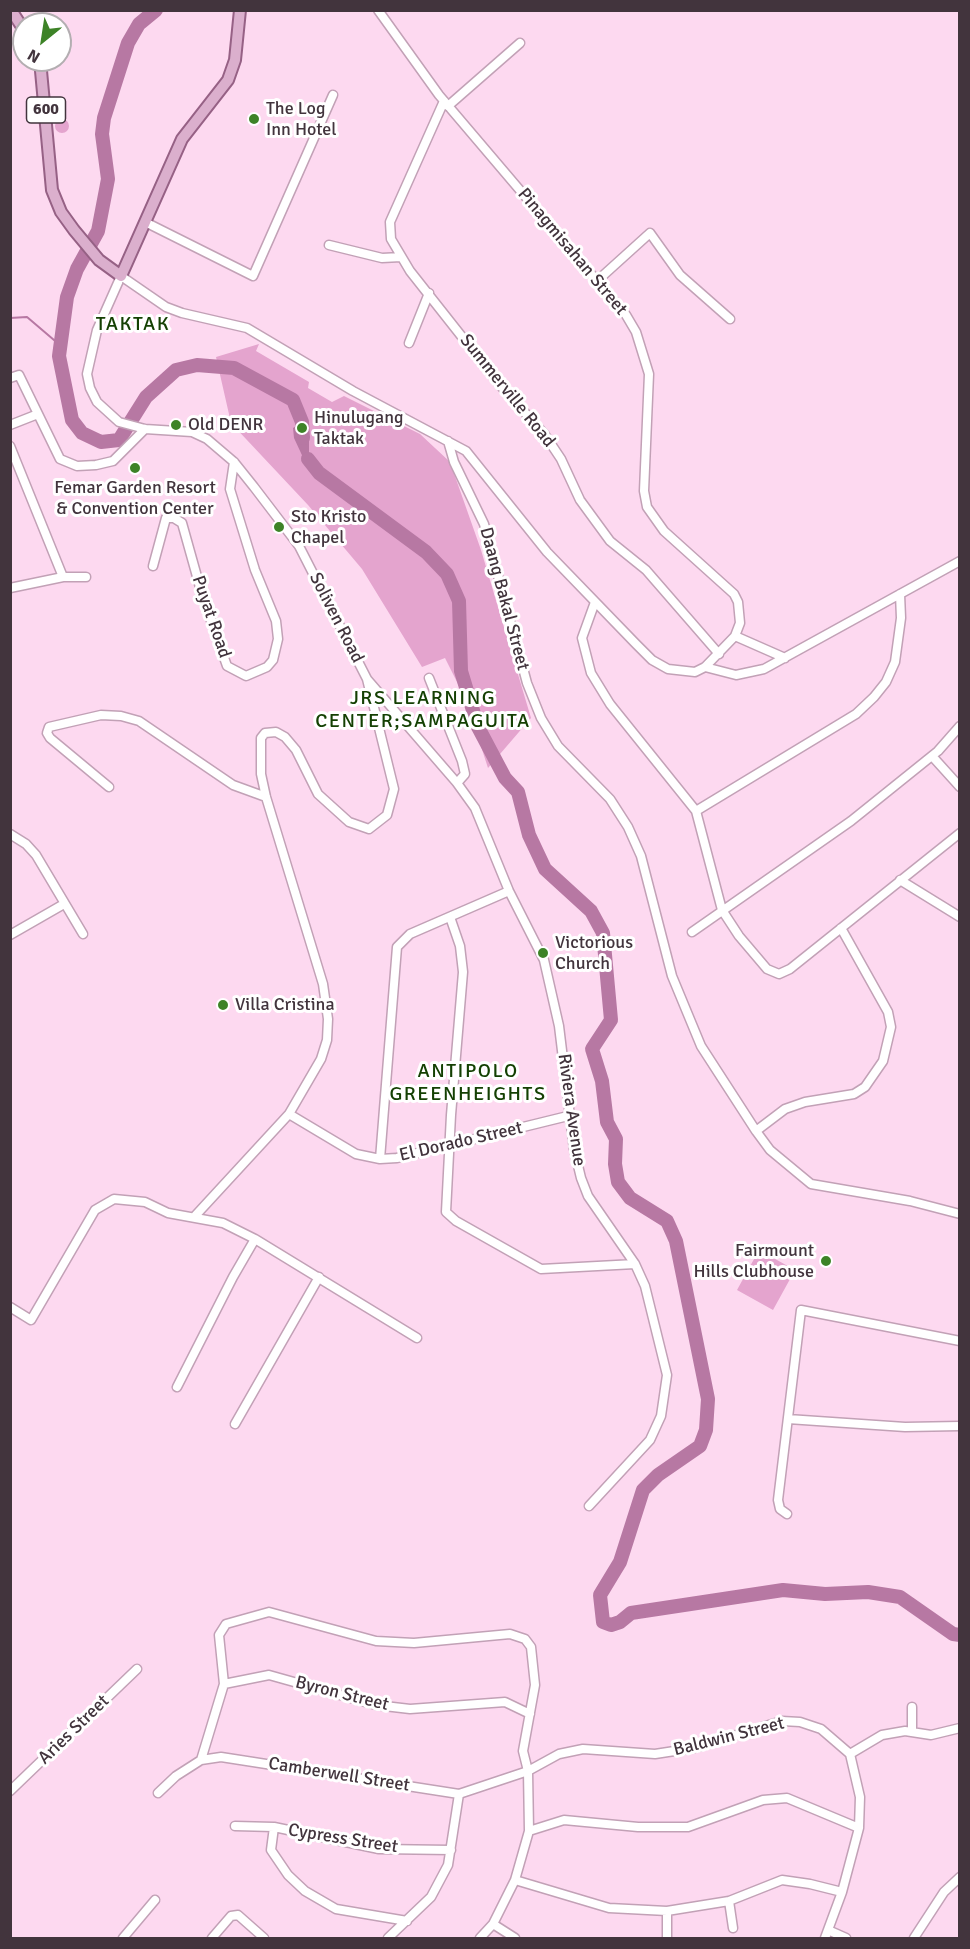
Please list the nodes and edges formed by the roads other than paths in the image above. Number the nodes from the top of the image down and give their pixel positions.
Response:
1 (240, 10) edge
2 (378, 10) edge
3 (520, 44) dead end
4 (41, 72) edge
5 (333, 95) dead end
6 (446, 104) junction
7 (145, 222) junction
8 (329, 245) dead end
9 (400, 257) junction
10 (121, 276) junction
11 (598, 280) junction
12 (429, 293) junction
13 (730, 319) dead end
14 (409, 343) dead end
15 (15, 376) edge
16 (38, 414) junction
17 (10, 425) edge
18 (143, 428) junction
19 (448, 441) junction
20 (10, 446) edge
21 (234, 462) junction
22 (960, 561) edge
23 (153, 566) dead end
24 (86, 576) dead end
25 (63, 577) junction
26 (10, 588) edge
27 (900, 594) junction
28 (595, 602) junction
29 (735, 636) junction
30 (719, 654) junction
31 (785, 658) junction
32 (705, 667) junction
33 (429, 678) dead end
34 (367, 679) junction
35 (960, 726) edge
36 (932, 756) junction
37 (457, 783) junction
38 (109, 787) dead end
39 (960, 787) edge
40 (266, 797) junction
41 (696, 811) junction
42 (960, 833) edge
43 (10, 834) edge
44 (900, 880) junction
45 (509, 891) junction
46 (64, 904) junction
47 (722, 910) junction
48 (450, 917) junction
49 (960, 917) edge
50 (841, 928) junction
51 (692, 932) dead end
52 (83, 934) dead end
53 (10, 935) edge
54 (289, 1114) junction
55 (572, 1115) junction
56 (756, 1131) junction
57 (450, 1144) junction
58 (380, 1159) junction
59 (960, 1214) edge
60 (195, 1216) junction
61 (255, 1239) junction
62 (635, 1264) junction
63 (319, 1277) junction
64 (10, 1307) edge
65 (417, 1338) dead end
66 (960, 1341) edge
67 (177, 1387) dead end
68 (788, 1419) junction
69 (235, 1424) dead end
70 (960, 1426) edge
71 (589, 1506) dead end
72 (787, 1514) dead end
73 (137, 1670) dead end
74 (224, 1684) junction
75 (912, 1707) dead end
76 (530, 1714) junction
77 (960, 1728) edge
78 (912, 1732) junction
79 (850, 1754) junction
80 (201, 1760) junction
81 (528, 1771) junction
82 (10, 1791) edge
83 (158, 1793) dead end
84 (459, 1794) junction
85 (235, 1826) dead end
86 (274, 1827) junction
87 (859, 1828) junction
88 (529, 1831) junction
89 (451, 1850) junction
90 (960, 1877) edge
91 (515, 1880) junction
92 (842, 1892) junction
93 (155, 1900) dead end
94 (729, 1901) junction
95 (667, 1911) junction
96 (407, 1921) junction
97 (493, 1924) junction
98 (733, 1928) dead end
99 (827, 1934) edge
100 (123, 1938) edge
101 (212, 1938) edge
102 (264, 1938) edge
103 (388, 1938) edge
104 (480, 1938) edge
105 (515, 1938) edge
106 (667, 1938) edge
107 (846, 1938) edge
108 (914, 1938) edge

1 - 7 main road
2 - 6 street, Pinagmisahan Street
3 - 6 street
4 - 10 main road, 600
5 - 7 street
6 - 9 street, Summerville Road
6 - 11 street, Pinagmisahan Street
7 - 10 main road
8 - 9 street
9 - 12 street, Summerville Road
10 - 18 street, Soliven Road
10 - 19 street, 600
11 - 13 street
11 - 29 street, Pinagmisahan Street
12 - 14 street
12 - 30 street, Summerville Road
15 - 16 street
16 - 17 street
16 - 18 street
18 - 21 street, Soliven Road
19 - 28 street, 600
19 - 56 street, Daang Bakal Street
20 - 25 street
21 - 23 street, Puyat Road
21 - 34 street, Soliven Road
22 - 27 street
24 - 25 street
25 - 26 street
27 - 31 street
27 - 41 street
28 - 32 street, 600
28 - 41 street
29 - 30 street
29 - 31 street
30 - 32 street
31 - 32 street
33 - 37 street
34 - 37 street, Soliven Road
34 - 40 street
35 - 36 street
36 - 39 street
36 - 47 street
37 - 45 street, Soliven Road
38 - 40 street
40 - 54 street
41 - 47 street
42 - 44 street
43 - 46 street
44 - 49 street
44 - 50 street
45 - 48 street
45 - 55 street, Riviera Avenue
46 - 52 street
46 - 53 street
47 - 50 street
47 - 51 street
48 - 57 street
48 - 58 street
50 - 56 street
54 - 58 street, El Dorado Street
54 - 60 street
55 - 57 street, El Dorado Street
55 - 62 street, Riviera Avenue
56 - 59 street, Daang Bakal Street
57 - 58 street, El Dorado Street
57 - 62 street
60 - 61 street
60 - 64 street
61 - 63 street
61 - 67 street
62 - 71 street, Riviera Avenue
63 - 65 street
63 - 69 street
66 - 68 street
68 - 70 street
68 - 72 street
73 - 82 street, Aries Street
74 - 76 street, Byron Street
74 - 76 street
74 - 80 street
75 - 78 street
76 - 81 street
77 - 78 street
78 - 79 street
79 - 81 street, Baldwin Street
79 - 87 street
80 - 83 street, Camberwell Street
80 - 84 street, Camberwell Street
81 - 84 street, Camberwell Street
81 - 88 street
84 - 89 street
85 - 86 street, Cypress Street
86 - 89 street, Cypress Street
86 - 96 street
87 - 88 street
87 - 92 street
88 - 91 street
89 - 96 street
90 - 108 street
91 - 95 street
91 - 97 street
92 - 94 street
92 - 99 street
93 - 100 street
94 - 95 street
94 - 98 street
95 - 106 street
96 - 103 street
97 - 104 street
97 - 105 street
99 - 107 street
101 - 102 street

